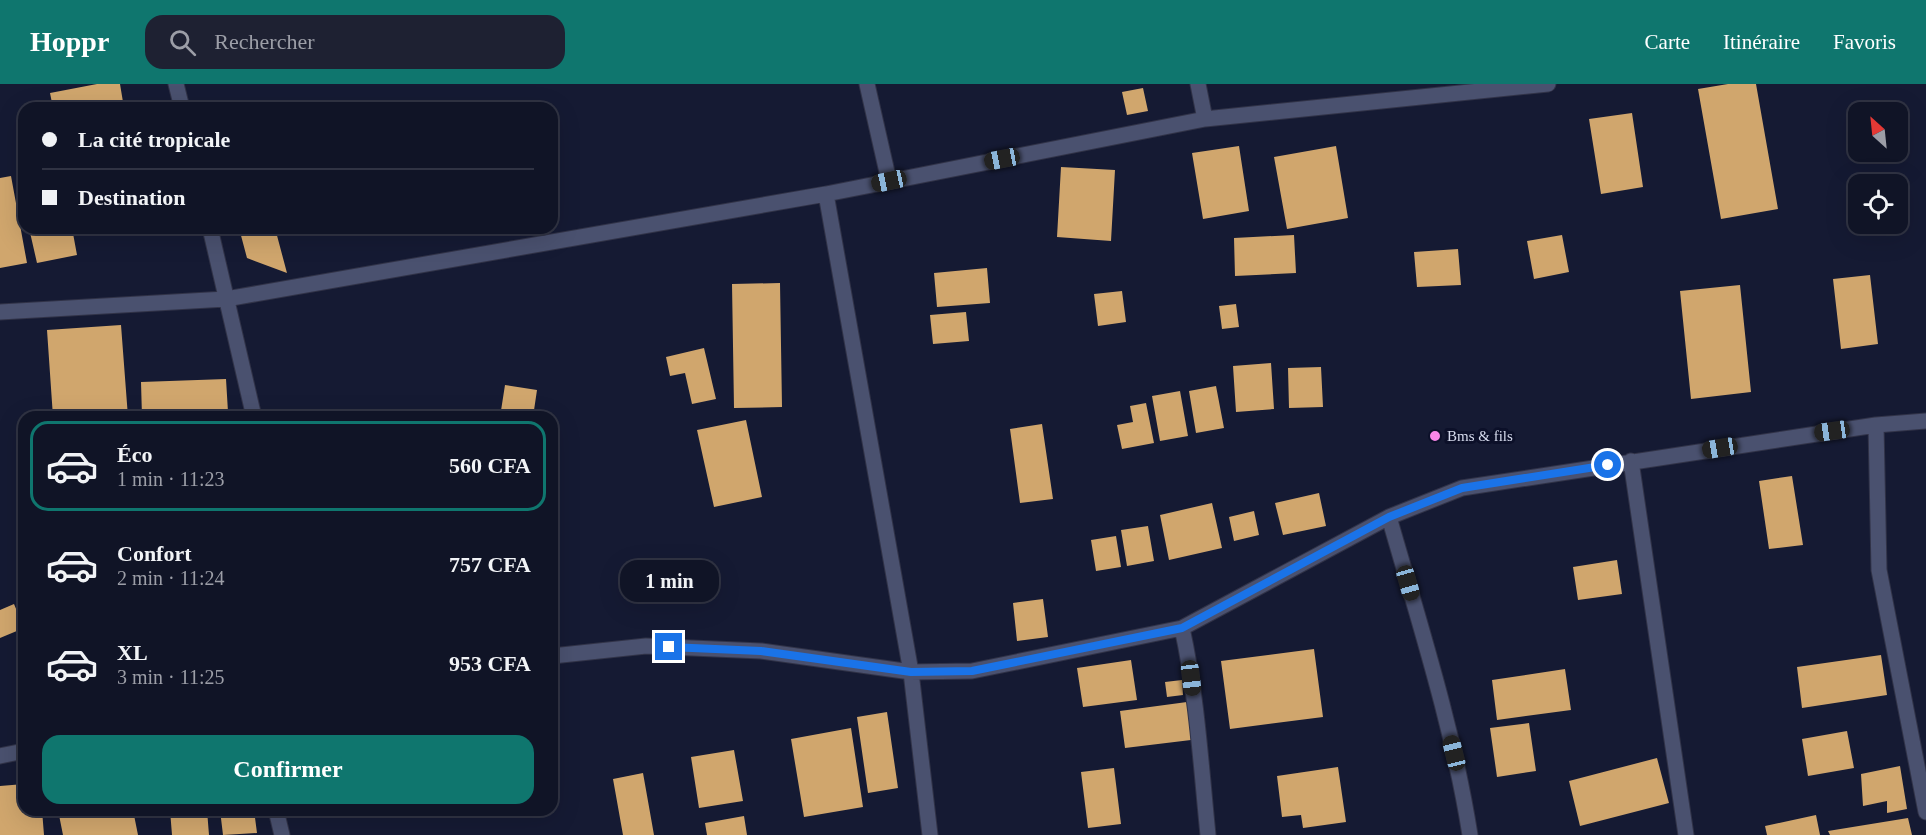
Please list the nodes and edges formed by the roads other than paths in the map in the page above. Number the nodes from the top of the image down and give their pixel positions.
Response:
1 (176, 84) edge
2 (867, 84) edge
3 (1198, 84) edge
4 (1548, 84) edge
5 (180, 102) edge
6 (1205, 119) junction
7 (889, 181) junction
8 (826, 194) junction
9 (211, 234) edge
10 (226, 299) junction
11 (0, 312) edge
12 (253, 411) edge
13 (1926, 421) edge
14 (1876, 425) junction
15 (1631, 462) junction
16 (1389, 517) junction
17 (1182, 628) junction
18 (558, 655) edge
19 (911, 672) junction
20 (18, 752) edge
21 (0, 756) edge
22 (1926, 812) edge
23 (277, 816) edge
24 (282, 835) edge
25 (930, 835) edge
26 (1208, 835) edge
27 (1470, 835) edge
28 (1686, 835) edge

1 - 5 street
2 - 7 street
3 - 6 street
4 - 6 street
6 - 7 street
7 - 8 street
8 - 10 street
8 - 19 street
9 - 10 street
10 - 11 street
10 - 12 street
13 - 14 street
14 - 15 street
14 - 22 street
15 - 16 street
15 - 28 street
16 - 17 street
16 - 27 street
17 - 19 street
17 - 26 street
18 - 19 street
19 - 25 street
20 - 21 street
23 - 24 street

